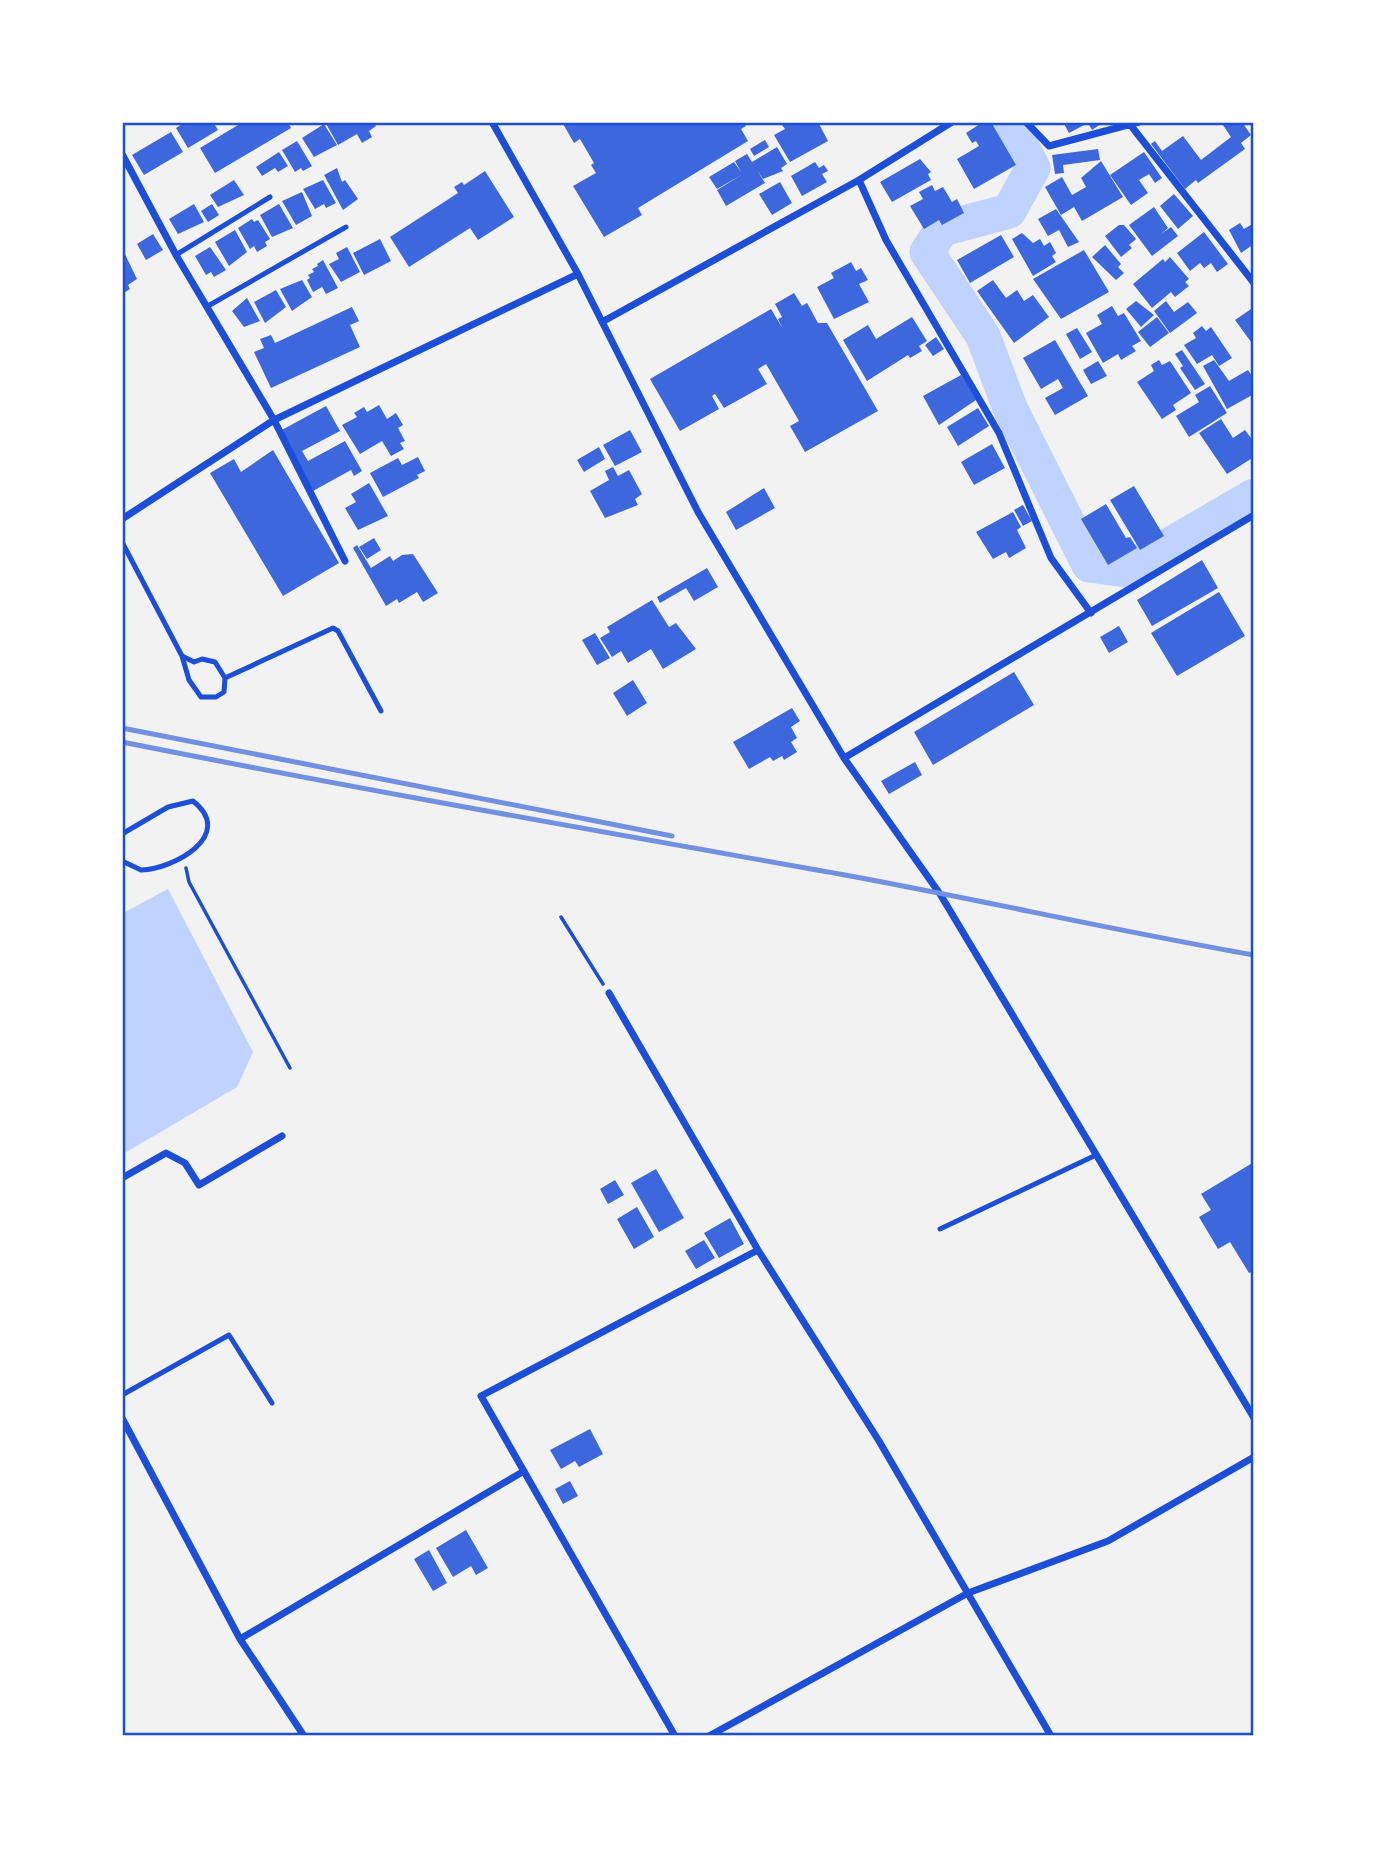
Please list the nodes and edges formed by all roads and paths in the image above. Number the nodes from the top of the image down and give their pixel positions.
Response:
1 (492, 122) edge
2 (952, 122) edge
3 (1026, 122) edge
4 (1135, 125) edge
5 (122, 154) edge
6 (859, 180) junction
7 (270, 197) dead end
8 (346, 227) dead end
9 (176, 254) junction
10 (578, 274) junction
11 (1254, 283) edge
12 (208, 306) junction
13 (602, 322) junction
14 (274, 420) junction
15 (1254, 515) edge
16 (122, 519) edge
17 (122, 542) edge
18 (345, 561) dead end
19 (1091, 613) junction
20 (182, 656) junction
21 (225, 678) junction
22 (381, 711) dead end
23 (844, 758) junction
24 (122, 834) edge
25 (122, 861) edge
26 (189, 882) dead end
27 (561, 917) dead end
28 (608, 993) joint
29 (290, 1068) dead end
30 (282, 1136) dead end
31 (1094, 1156) junction
32 (122, 1178) edge
33 (940, 1229) dead end
34 (758, 1250) junction
35 (122, 1395) edge
36 (271, 1403) dead end
37 (1253, 1415) edge
38 (122, 1418) edge
39 (1254, 1457) edge
40 (524, 1471) junction
41 (968, 1593) junction
42 (240, 1639) junction
43 (304, 1735) edge
44 (675, 1735) edge
45 (709, 1735) edge
46 (1051, 1735) edge

1 - 10 street
2 - 6 street
3 - 4 street
4 - 11 street
5 - 9 street
6 - 13 street
6 - 19 street
7 - 9 lane
8 - 12 lane
9 - 12 street
10 - 13 street
10 - 14 street
12 - 14 street
13 - 23 street
14 - 16 street
14 - 18 street
15 - 19 street
17 - 20 lane
19 - 23 street
20 - 21 lane
20 - 21 lane
21 - 22 lane
23 - 31 street
24 - 25 lane
26 - 29 path
27 - 28 path
28 - 34 street
30 - 32 street
31 - 33 lane
31 - 37 street
34 - 40 street
34 - 41 street
35 - 36 lane
38 - 42 street
39 - 41 street
40 - 42 street
40 - 44 street
41 - 45 street
41 - 46 street
42 - 43 street

